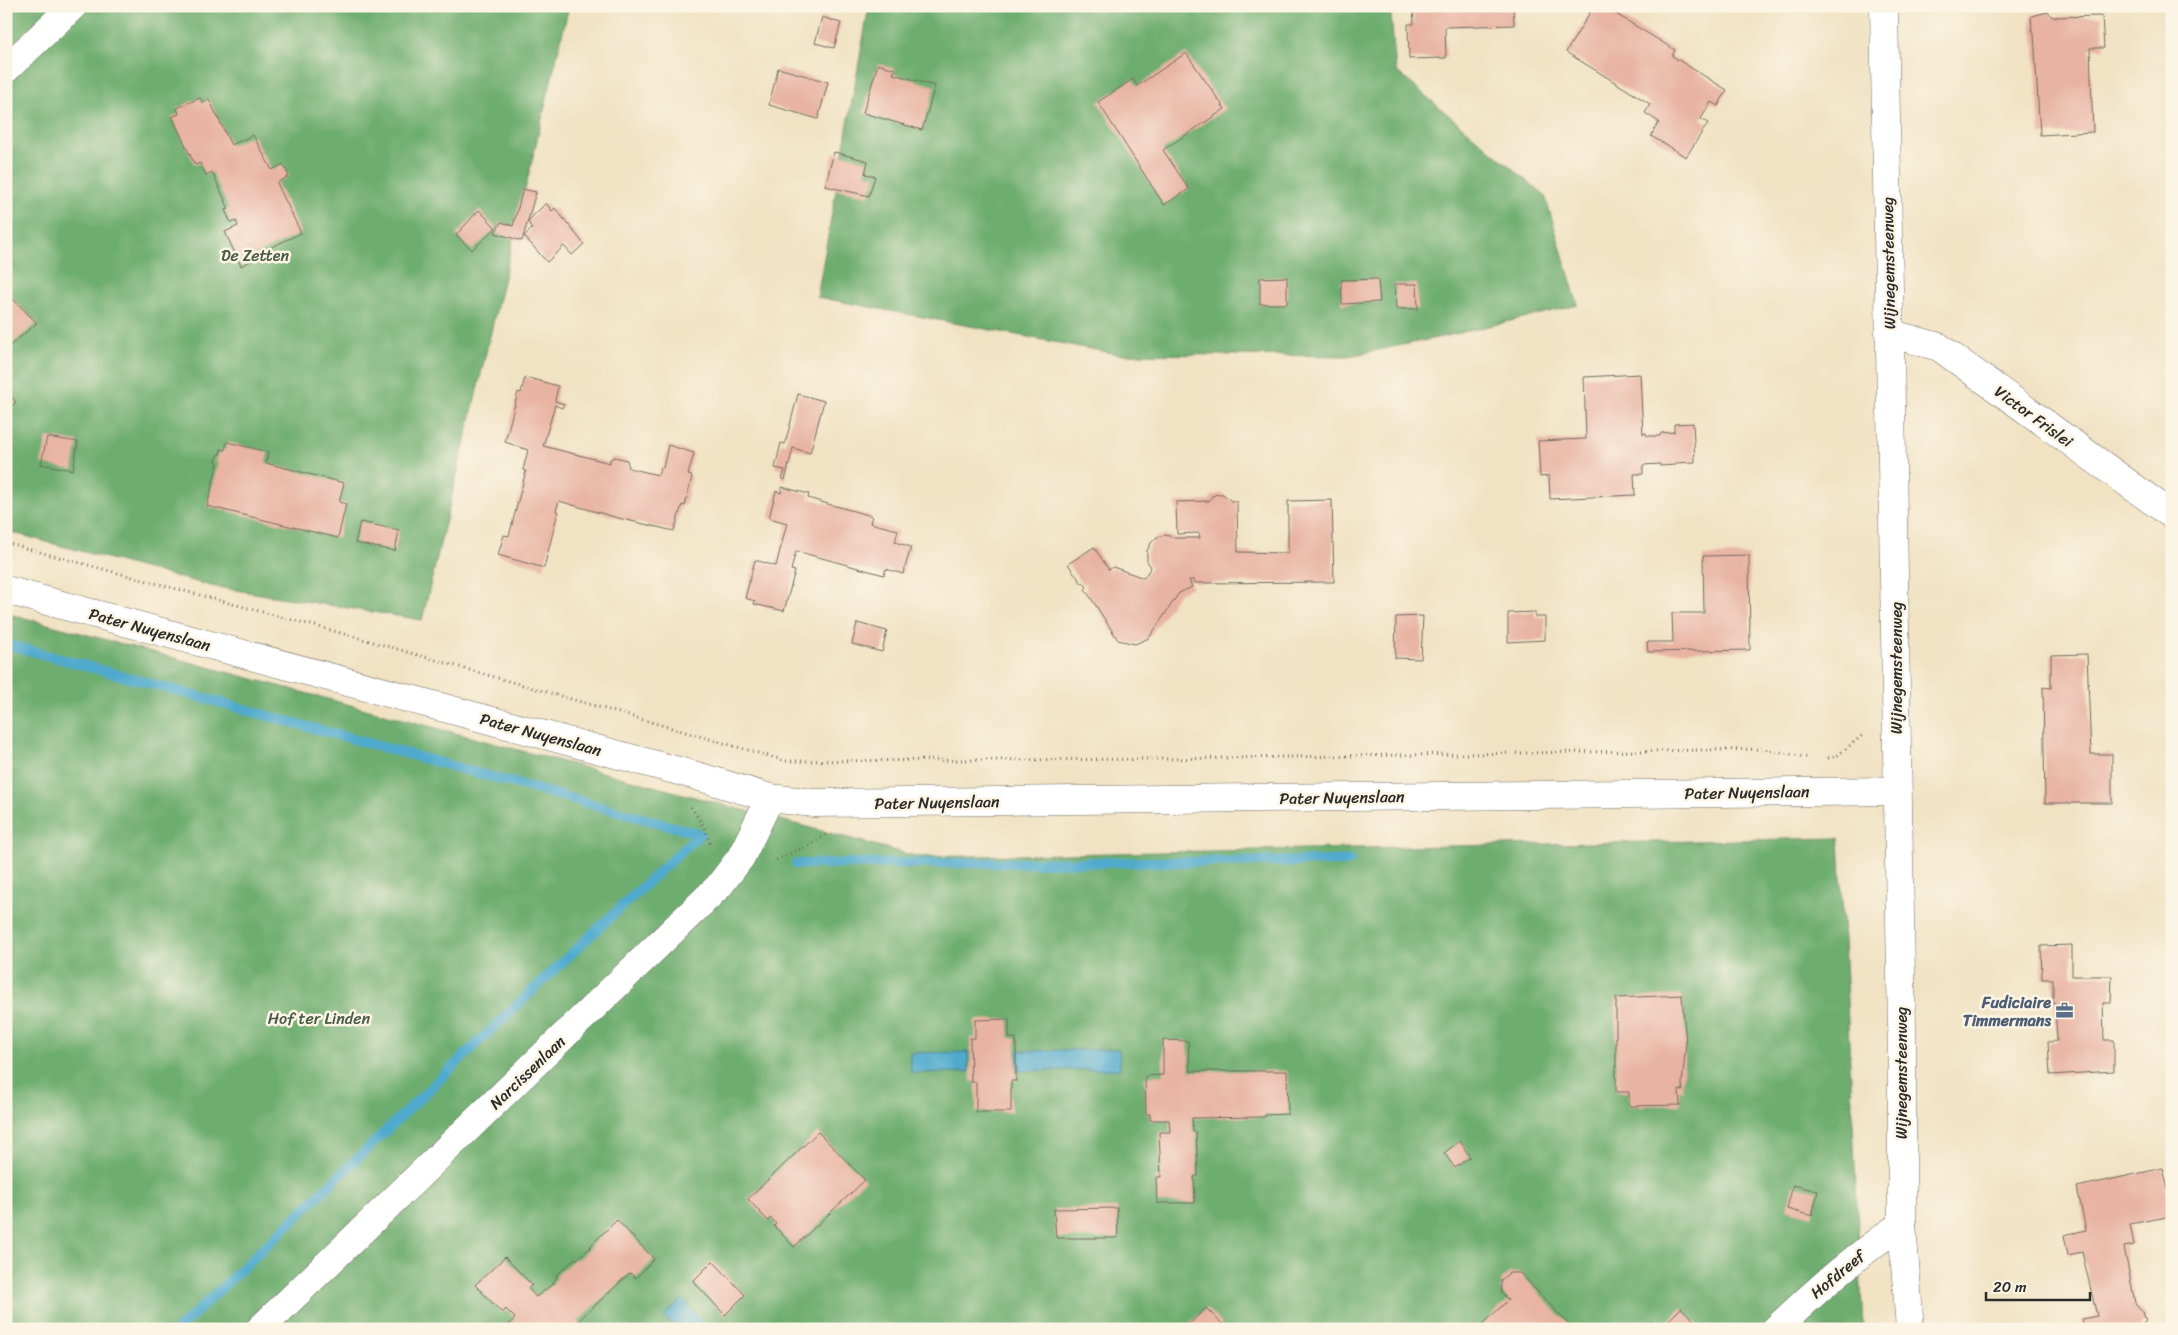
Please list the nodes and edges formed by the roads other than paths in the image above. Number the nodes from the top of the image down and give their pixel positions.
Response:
1 (73, 6) edge
2 (1884, 6) edge
3 (6, 69) edge
4 (1889, 333) junction
5 (2172, 514) edge
6 (6, 590) edge
7 (1896, 791) junction
8 (770, 798) junction
9 (1902, 1224) junction
10 (260, 1329) edge
11 (1776, 1329) edge
12 (1910, 1329) edge

1 - 3 street
2 - 4 street, Wijnegemsteenweg
4 - 5 street, Victor Frislei
4 - 7 street, Wijnegemsteenweg
6 - 8 street, Pater Nuyenslaan
7 - 8 street, Pater Nuyenslaan
7 - 9 street, Wijnegemsteenweg
8 - 10 street, Narcissenlaan
9 - 11 street, Hofdreef
9 - 12 street, Wijnegemsteenweg

